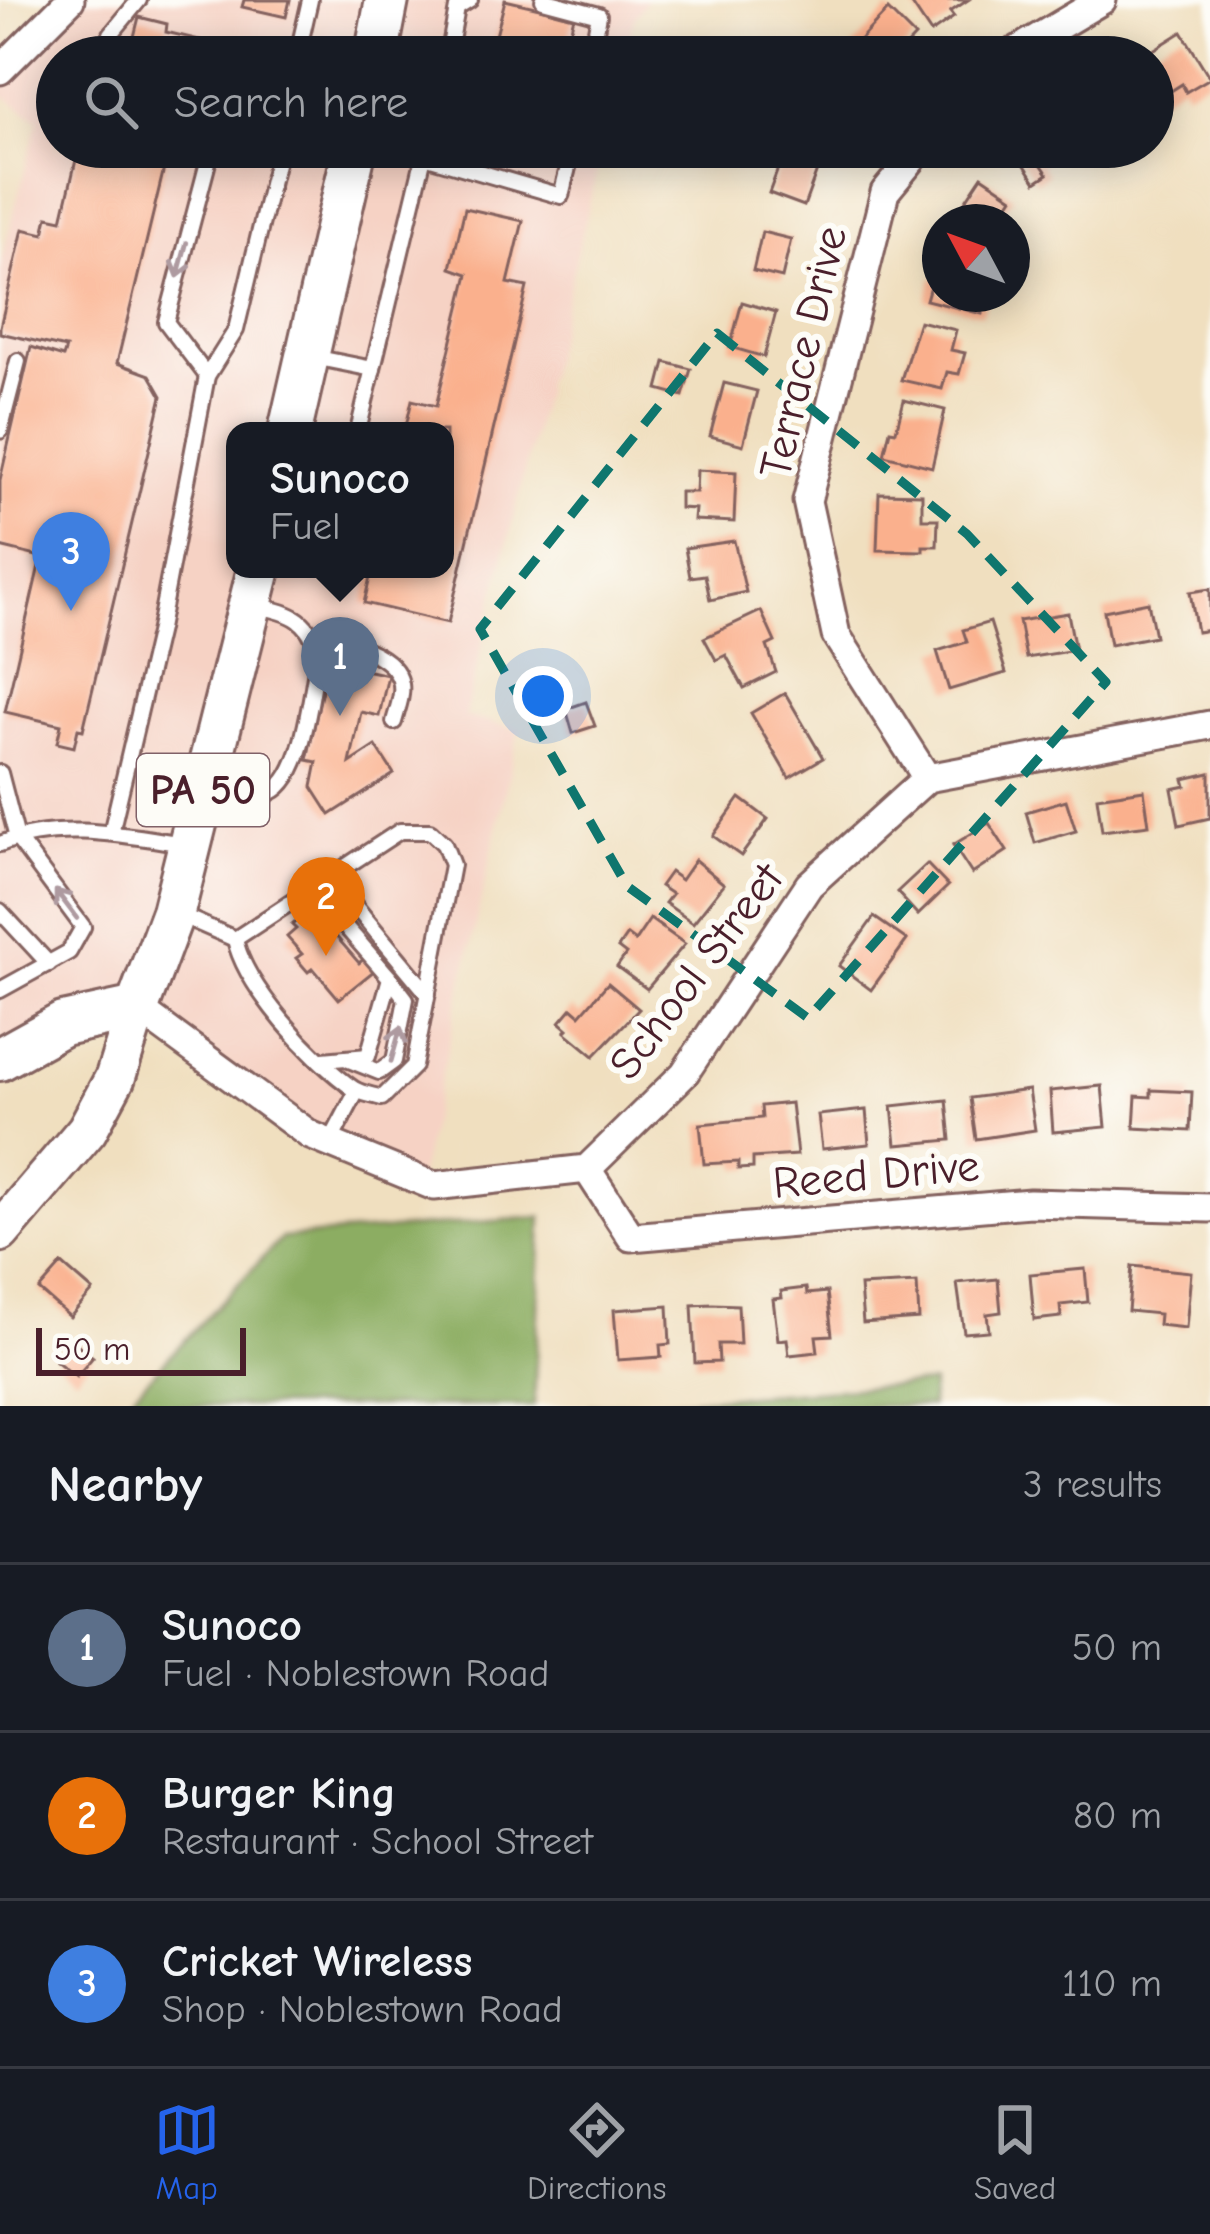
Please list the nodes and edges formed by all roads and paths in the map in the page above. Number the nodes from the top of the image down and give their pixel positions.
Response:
1 (70, 0) edge
2 (139, 0) edge
3 (310, 0) edge
4 (387, 0) edge
5 (470, 0) edge
6 (543, 0) edge
7 (1102, 0) edge
8 (110, 36) edge
9 (302, 36) edge
10 (380, 36) edge
11 (452, 36) edge
12 (595, 36) edge
13 (1041, 36) edge
14 (0, 70) edge
15 (206, 168) edge
16 (275, 168) edge
17 (350, 168) edge
18 (421, 168) edge
19 (474, 168) edge
20 (568, 168) edge
21 (905, 168) edge
22 (307, 356) junction
23 (18, 361) dead end
24 (373, 369) junction
25 (207, 376) junction
26 (292, 422) edge
27 (360, 422) edge
28 (0, 430) edge
29 (254, 587) edge
30 (312, 635) junction
31 (394, 722) dead end
32 (1210, 725) edge
33 (0, 773) edge
34 (927, 778) junction
35 (205, 784) junction
36 (111, 833) junction
37 (17, 838) junction
38 (0, 844) edge
39 (190, 845) junction
40 (330, 876) junction
41 (313, 888) junction
42 (0, 911) edge
43 (173, 912) junction
44 (235, 939) junction
45 (49, 964) junction
46 (390, 978) junction
47 (0, 990) edge
48 (428, 994) junction
49 (137, 1008) junction
50 (344, 1058) junction
51 (0, 1059) edge
52 (323, 1060) junction
53 (356, 1091) junction
54 (329, 1144) junction
55 (587, 1169) junction
56 (1210, 1208) edge
57 (0, 1232) edge

1 - 14 street
2 - 8 lane
3 - 9 lane
4 - 10 main road
5 - 11 lane
6 - 12 lane
7 - 13 street
15 -> 25 lane
16 - 25 lane
17 - 22 main road
18 - 24 lane
19 - 20 lane
21 - 34 street, Terrace Drive
22 - 24 lane
22 - 26 main road
23 - 28 lane
24 - 27 lane
25 - 36 lane
29 - 30 lane
29 - 35 main road, PA 50
30 - 31 lane
30 - 35 lane
32 - 34 street
33 - 37 lane
34 - 55 street, School Street
35 - 39 main road, PA 50
36 - 37 lane
36 - 39 lane
37 - 38 lane
45 -> 37 lane
39 - 43 main road, PA 50
40 - 41 lane
40 - 48 lane
40 - 48 lane
41 - 44 lane
41 - 46 lane
42 - 45 lane
43 - 44 lane
43 - 49 main road, PA 50
44 - 52 lane
45 - 47 lane
46 - 50 lane
50 -> 46 lane
48 - 53 lane
49 - 51 main road
49 - 54 street
49 - 57 main road, PA 50
50 - 52 lane
52 - 53 lane
53 - 54 lane
54 - 55 street
55 - 56 street, Reed Drive

